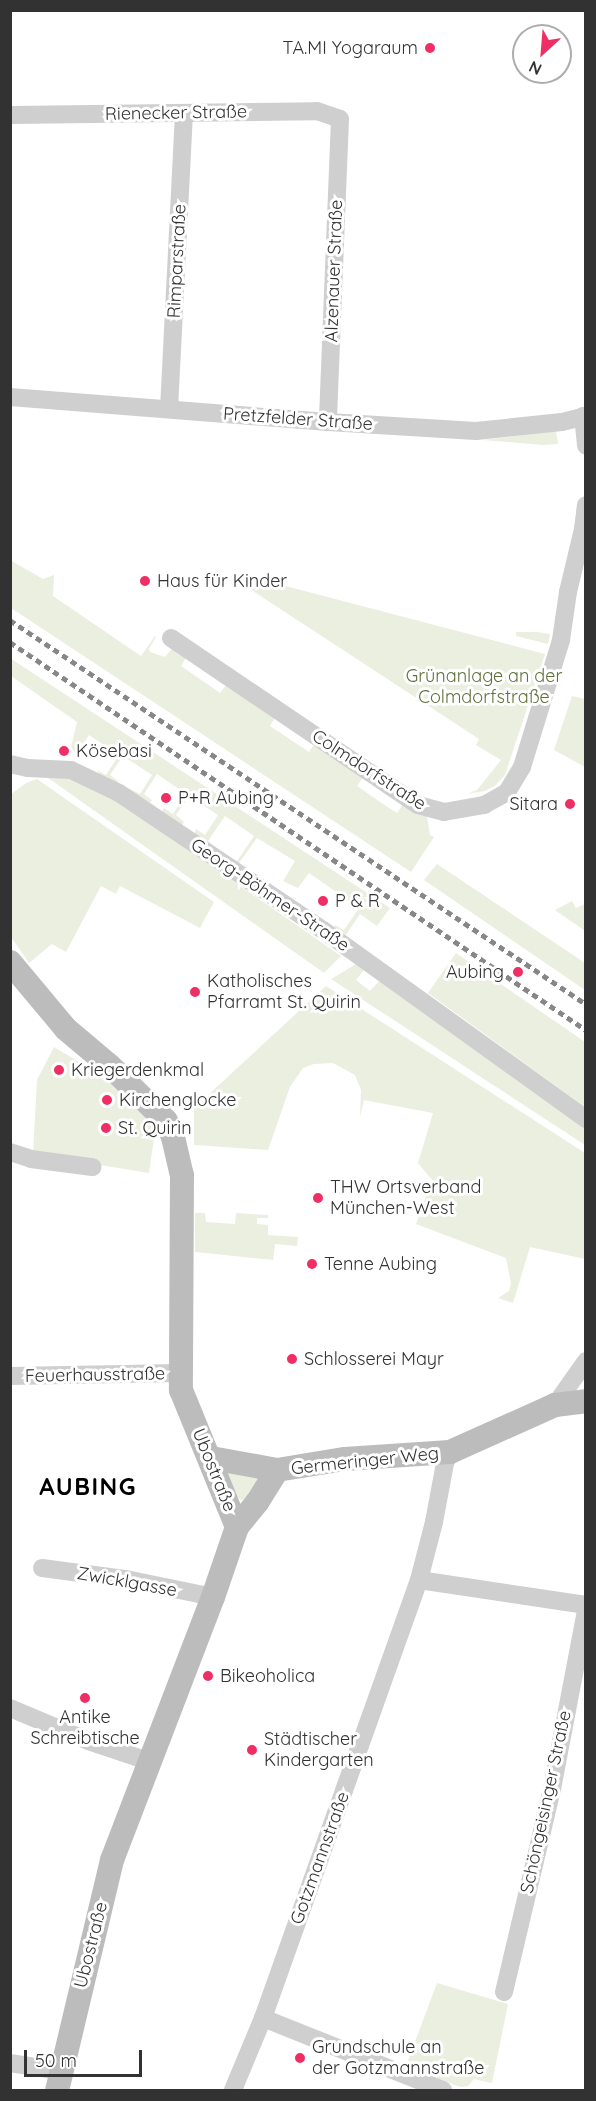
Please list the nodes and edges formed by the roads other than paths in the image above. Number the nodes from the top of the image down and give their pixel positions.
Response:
1 (184, 113) junction
2 (10, 115) edge
3 (340, 119) joint
4 (10, 397) edge
5 (169, 409) junction
6 (584, 416) edge
7 (328, 422) junction
8 (585, 446) edge
9 (585, 506) edge
10 (171, 638) dead end
11 (19, 766) edge
12 (10, 777) edge
13 (10, 962) edge
14 (585, 1119) edge
15 (10, 1152) edge
16 (92, 1167) dead end
17 (585, 1361) edge
18 (179, 1373) junction
19 (10, 1376) edge
20 (585, 1401) edge
21 (555, 1405) junction
22 (450, 1452) junction
23 (211, 1458) junction
24 (278, 1470) junction
25 (237, 1527) junction
26 (42, 1568) dead end
27 (419, 1580) junction
28 (213, 1597) junction
29 (585, 1605) edge
30 (585, 1611) edge
31 (10, 1708) edge
32 (148, 1761) junction
33 (504, 1992) dead end
34 (263, 2018) junction
35 (10, 2063) edge
36 (59, 2081) edge
37 (233, 2091) edge
38 (443, 2091) edge

1 - 2 street, Rienecker Straße
1 - 3 street, Rienecker Straße
1 - 5 street, Rimparstraße
3 - 7 street, Alzenauer Straße
4 - 5 street, Pretzfelder Straße
5 - 7 street, Pretzfelder Straße
6 - 7 street, Pretzfelder Straße
6 - 8 street
9 - 10 street, Colmdorfstraße
11 - 12 street, Georg-Böhmer-Straße
11 - 14 street, Georg-Böhmer-Straße
13 - 18 street, Ubostraße
15 - 16 street
17 - 21 street
18 - 19 street, Feuerhausstraße
18 - 23 street, Ubostraße
20 - 21 street, Germeringer Weg
21 - 22 street, Germeringer Weg
22 - 24 street, Germeringer Weg
22 - 27 street, Gotzmannstraße
23 - 24 street, Germeringer Weg
23 - 25 street, Ubostraße
24 - 25 street, Germeringer Weg
25 - 28 street, Ubostraße
26 - 28 street, Zwicklgasse
27 - 29 street
27 - 34 street, Gotzmannstraße
28 - 32 street, Ubostraße
30 - 33 street, Schöngeisinger Straße
31 - 32 street
32 - 36 street, Ubostraße
34 - 37 street, Gotzmannstraße
34 - 38 street
35 - 36 street

